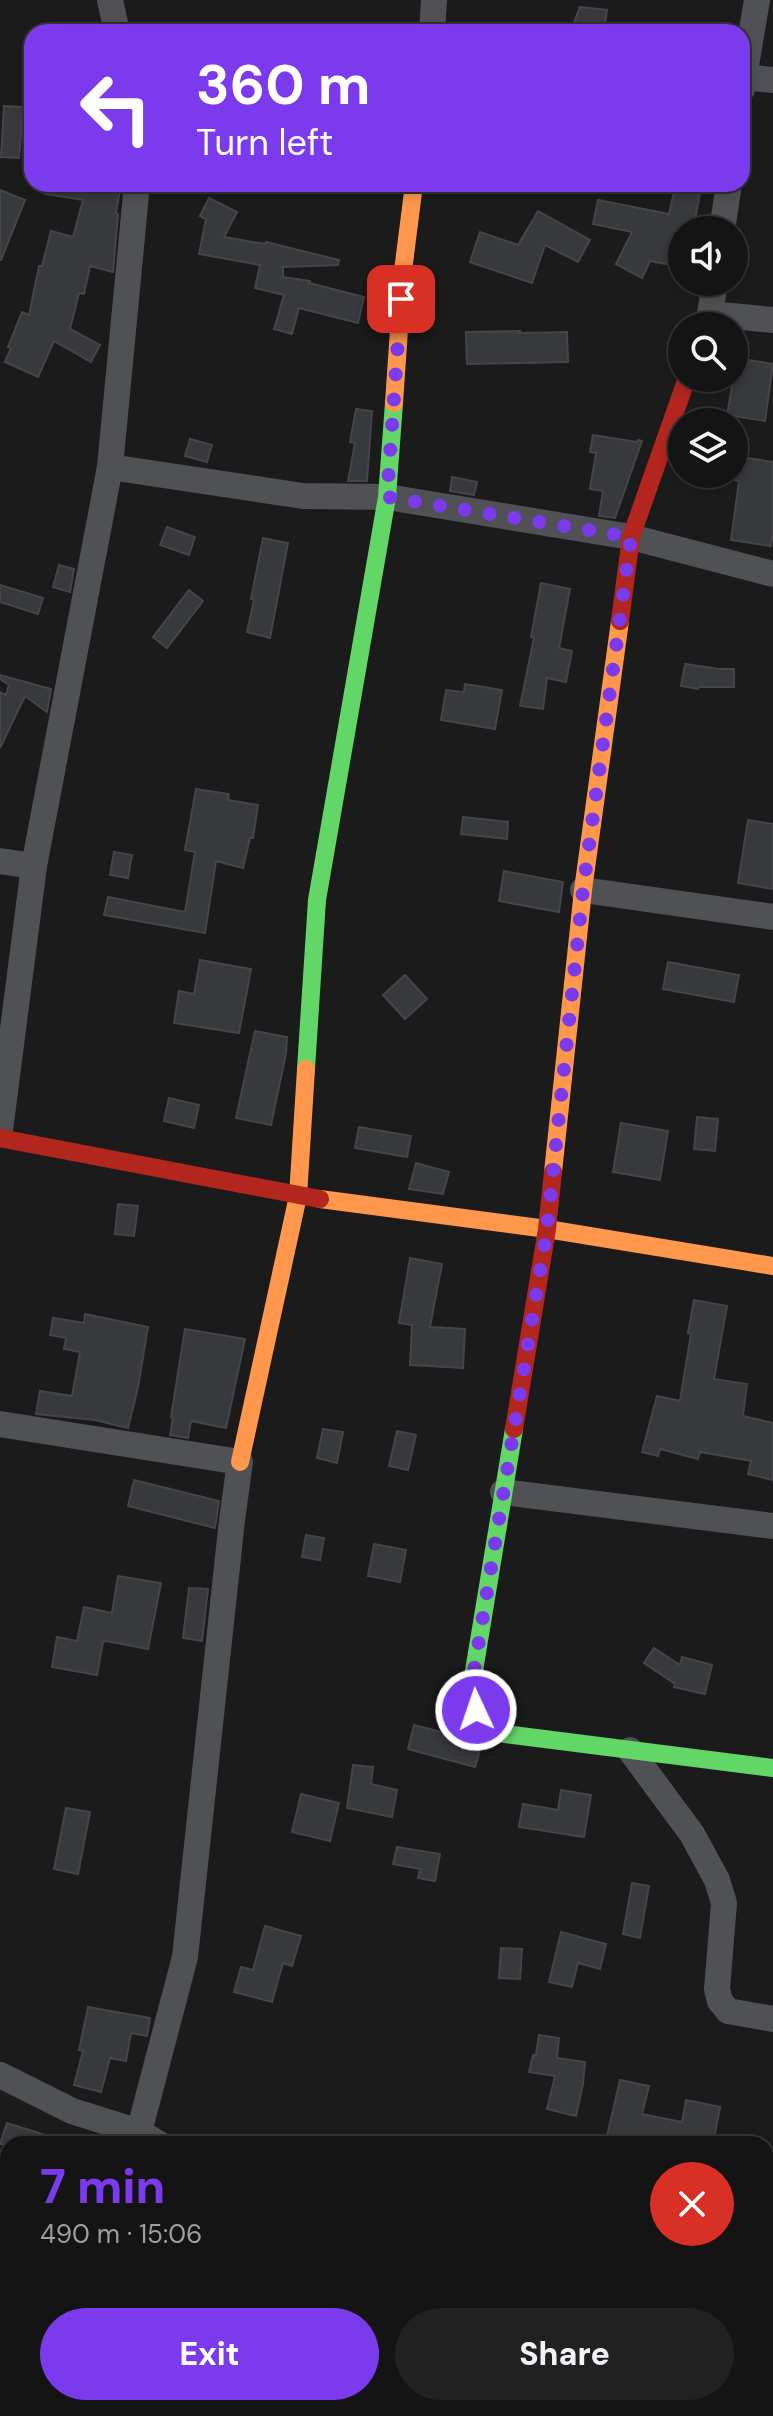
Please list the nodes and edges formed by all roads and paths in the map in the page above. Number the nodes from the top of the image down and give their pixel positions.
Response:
1 (110, 0) edge
2 (434, 0) edge
3 (757, 0) edge
4 (115, 24) edge
5 (432, 24) edge
6 (750, 42) edge
7 (773, 80) edge
8 (750, 82) edge
9 (136, 192) edge
10 (413, 192) edge
11 (728, 192) edge
12 (724, 216) edge
13 (748, 320) edge
14 (773, 320) edge
15 (682, 392) edge
16 (110, 467) junction
17 (387, 497) junction
18 (631, 537) junction
19 (773, 574) edge
20 (0, 861) edge
21 (34, 866) junction
22 (583, 890) junction
23 (773, 917) edge
24 (0, 1130) edge
25 (0, 1138) edge
26 (298, 1196) junction
27 (547, 1229) junction
28 (773, 1266) edge
29 (0, 1424) edge
30 (240, 1462) junction
31 (503, 1492) junction
32 (773, 1526) edge
33 (630, 1750) junction
34 (773, 1768) edge
35 (773, 2019) edge
36 (0, 2075) edge
37 (143, 2136) edge
38 (149, 2136) edge

1 - 4 street
2 - 5 street
3 - 6 street
7 - 8 street
9 - 16 street
10 - 17 street
11 - 12 street
13 - 14 street
15 - 18 street
16 - 17 street
16 - 21 street
17 - 18 street
17 - 26 street
18 - 19 street
18 - 22 street
20 - 21 street
21 - 24 street
22 - 23 street
22 - 27 street
25 - 26 street
26 - 27 street
26 - 30 street
27 - 28 street
27 - 31 street
29 - 30 street
30 - 38 street
31 - 32 street
31 - 33 street
33 - 34 street
33 - 35 street
36 - 37 street

